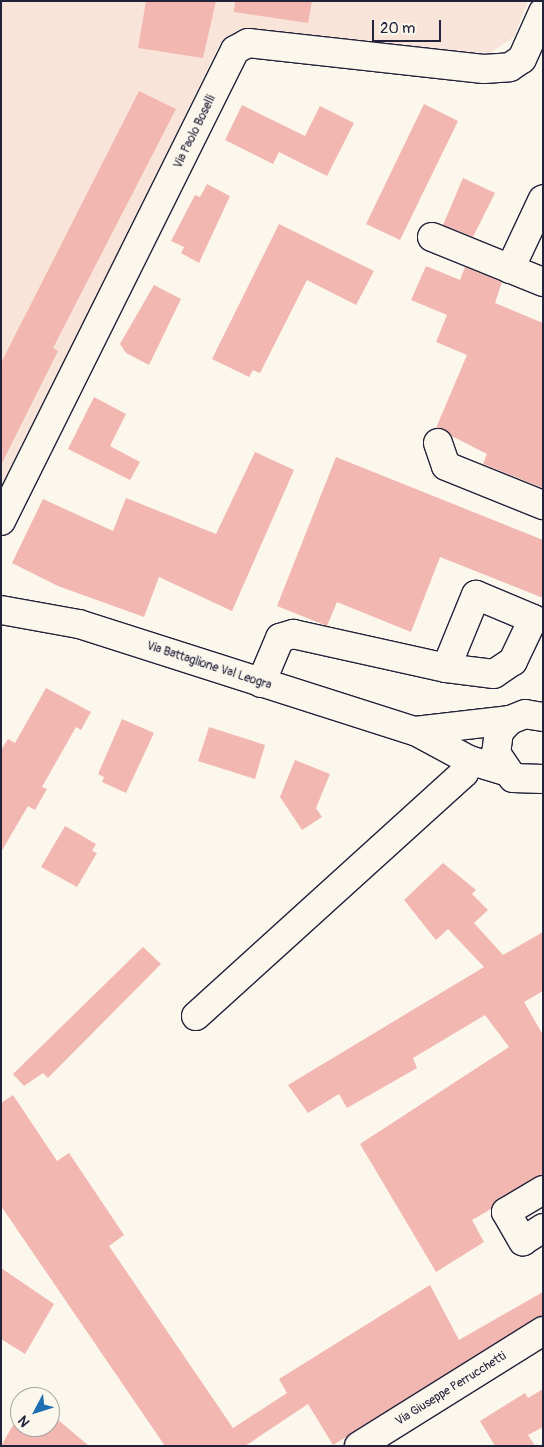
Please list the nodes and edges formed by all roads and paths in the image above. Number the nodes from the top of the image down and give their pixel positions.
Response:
1 (543, 12) edge
2 (543, 199) edge
3 (432, 237) dead end
4 (510, 269) junction
5 (543, 282) edge
6 (438, 443) dead end
7 (543, 505) edge
8 (1, 521) edge
9 (1, 610) edge
10 (538, 620) edge
11 (446, 668) junction
12 (261, 683) junction
13 (543, 696) edge
14 (525, 717) edge
15 (415, 731) junction
16 (469, 760) junction
17 (529, 780) edge
18 (196, 1016) dead end
19 (543, 1190) edge
20 (543, 1228) edge
21 (543, 1331) edge
22 (359, 1446) edge

1 - 8 street, Via Paolo Boselli
2 - 4 street
3 - 4 street
4 - 5 street
6 - 7 street
9 - 12 street, Via Battaglione Val Leogra
10 - 11 street
10 - 11 street
11 - 12 street
12 - 15 street, Via Battaglione Val Leogra
13 - 14 street
14 - 15 street, Via Battaglione Val Leogra
14 - 17 street
15 - 16 street, Via Battaglione Val Leogra
16 - 17 street, Via Battaglione Val Leogra
16 - 18 street
19 - 20 street
21 - 22 street, Via Giuseppe Perrucchetti

